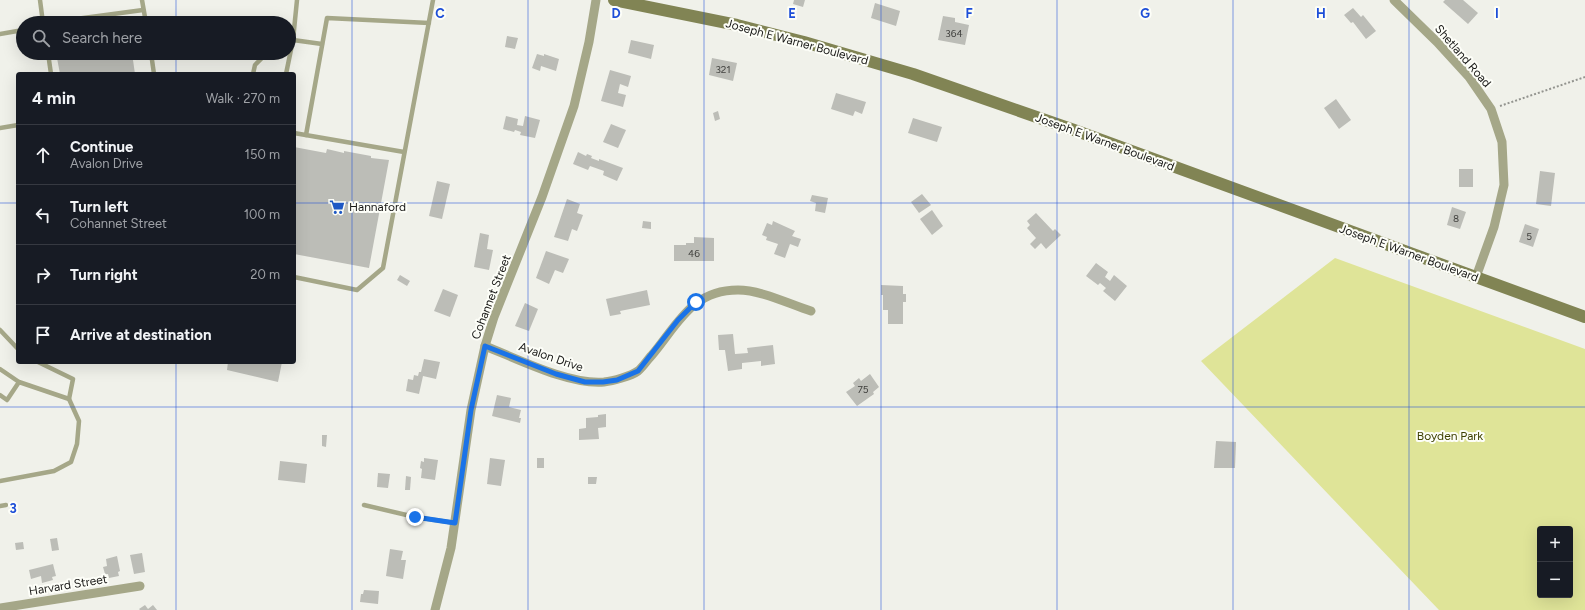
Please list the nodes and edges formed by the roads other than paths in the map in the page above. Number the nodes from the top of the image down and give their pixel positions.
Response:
1 (40, 0) edge
2 (142, 0) edge
3 (297, 0) edge
4 (433, 0) edge
5 (596, 0) edge
6 (614, 0) edge
7 (1394, 0) edge
8 (144, 10) junction
9 (42, 16) edge
10 (99, 16) edge
11 (145, 16) edge
12 (295, 16) edge
13 (429, 23) junction
14 (16, 31) edge
15 (0, 34) edge
16 (296, 41) edge
17 (322, 44) junction
18 (49, 60) edge
19 (151, 60) edge
20 (260, 60) edge
21 (288, 60) edge
22 (51, 72) edge
23 (154, 72) edge
24 (253, 72) edge
25 (286, 72) edge
26 (16, 125) edge
27 (0, 128) edge
28 (296, 133) edge
29 (306, 135) junction
30 (404, 152) junction
31 (296, 277) edge
32 (1476, 277) junction
33 (811, 311) dead end
34 (1585, 317) edge
35 (0, 330) edge
36 (16, 346) edge
37 (485, 346) junction
38 (42, 364) edge
39 (0, 369) edge
40 (19, 382) junction
41 (0, 395) edge
42 (69, 399) junction
43 (0, 481) edge
44 (6, 505) dead end
45 (364, 505) dead end
46 (0, 506) edge
47 (455, 523) junction
48 (140, 586) dead end
49 (0, 608) edge
50 (435, 610) edge

1 - 9 lane
2 - 8 lane
3 - 12 lane
4 - 13 lane
5 - 37 street, Cohannet Street
6 - 32 main road, Joseph E Warner Boulevard
7 - 32 street, Shetland Road
8 - 10 lane
8 - 11 lane
13 - 17 lane
13 - 30 lane
14 - 15 lane
16 - 17 lane
17 - 29 lane
18 - 22 lane
19 - 23 lane
20 - 24 lane
21 - 25 lane
26 - 27 lane
28 - 29 lane
29 - 30 lane
30 - 31 lane
32 - 34 main road, Joseph E Warner Boulevard
33 - 37 street, Avalon Drive
35 - 36 lane
37 - 47 street, Cohannet Street
38 - 42 lane
39 - 40 lane
40 - 41 lane
40 - 42 lane
42 - 43 lane
44 - 46 lane
45 - 47 lane
47 - 50 street, Cohannet Street
48 - 49 street, Harvard Street

